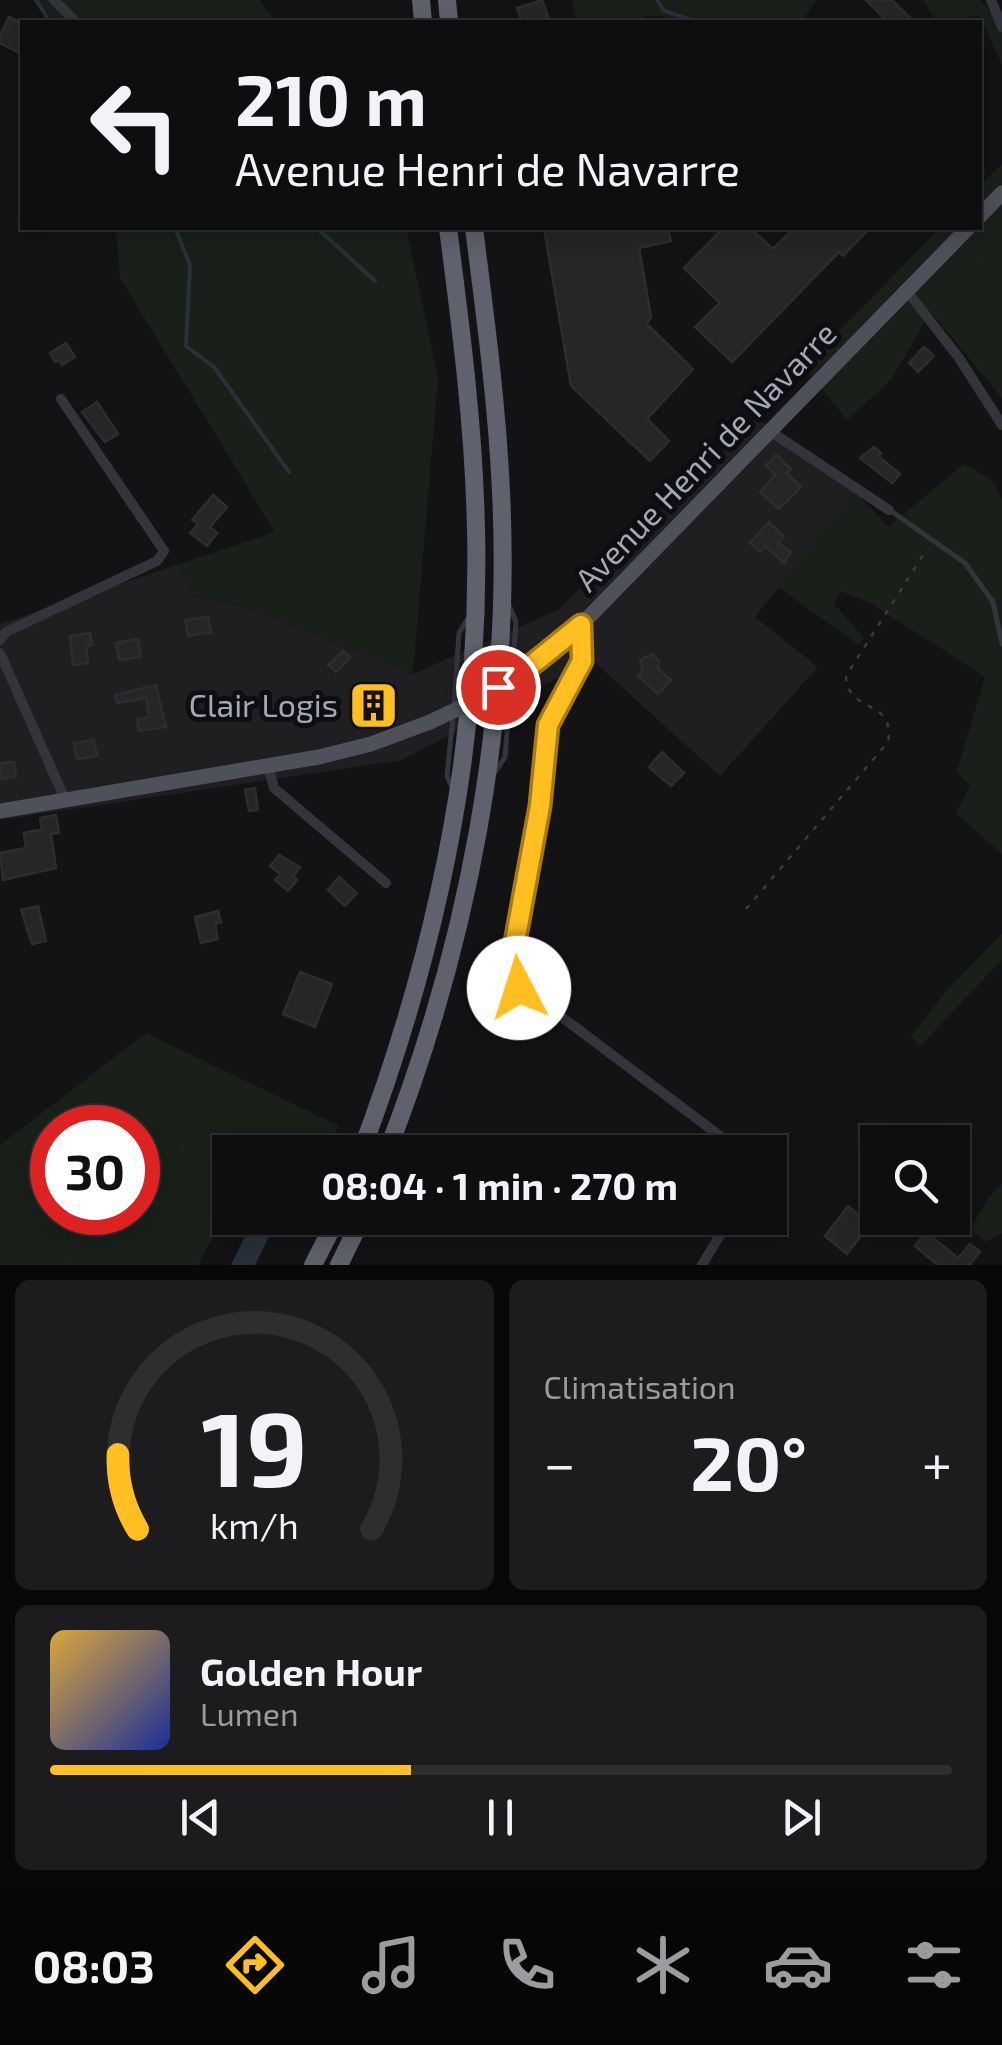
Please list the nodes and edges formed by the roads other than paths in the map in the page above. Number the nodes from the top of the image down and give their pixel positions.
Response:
1 (54, 0) edge
2 (992, 0) edge
3 (74, 20) edge
4 (1002, 27) edge
5 (1002, 193) edge
6 (982, 214) edge
7 (448, 230) edge
8 (474, 230) edge
9 (966, 230) edge
10 (907, 291) junction
11 (61, 399) dead end
12 (1002, 425) edge
13 (770, 430) junction
14 (888, 510) joint
15 (581, 625) junction
16 (0, 640) edge
17 (1002, 644) edge
18 (0, 653) edge
19 (268, 766) junction
20 (65, 800) junction
21 (3, 813) edge
22 (386, 883) dead end
23 (368, 1135) edge
24 (392, 1135) edge
25 (716, 1135) edge
26 (328, 1235) edge
27 (354, 1235) edge
28 (721, 1235) edge
29 (313, 1265) edge
30 (339, 1265) edge
31 (702, 1265) edge

1 - 3 street
2 - 4 street
5 - 6 main road
7 - 23 highway
8 - 24 highway
9 - 10 main road, Avenue Henri de Navarre
10 - 12 street
10 - 13 main road, Avenue Henri de Navarre
11 - 16 street
13 - 14 street
13 - 15 main road, Avenue Henri de Navarre
14 - 17 lane
15 - 19 main road, Avenue Henri de Navarre, bridge
15 - 25 street
18 - 20 street
19 - 20 main road, Avenue Henri de Navarre
19 - 22 street
20 - 21 main road, Avenue Henri de Navarre
26 - 29 highway
27 - 30 highway
28 - 31 street

